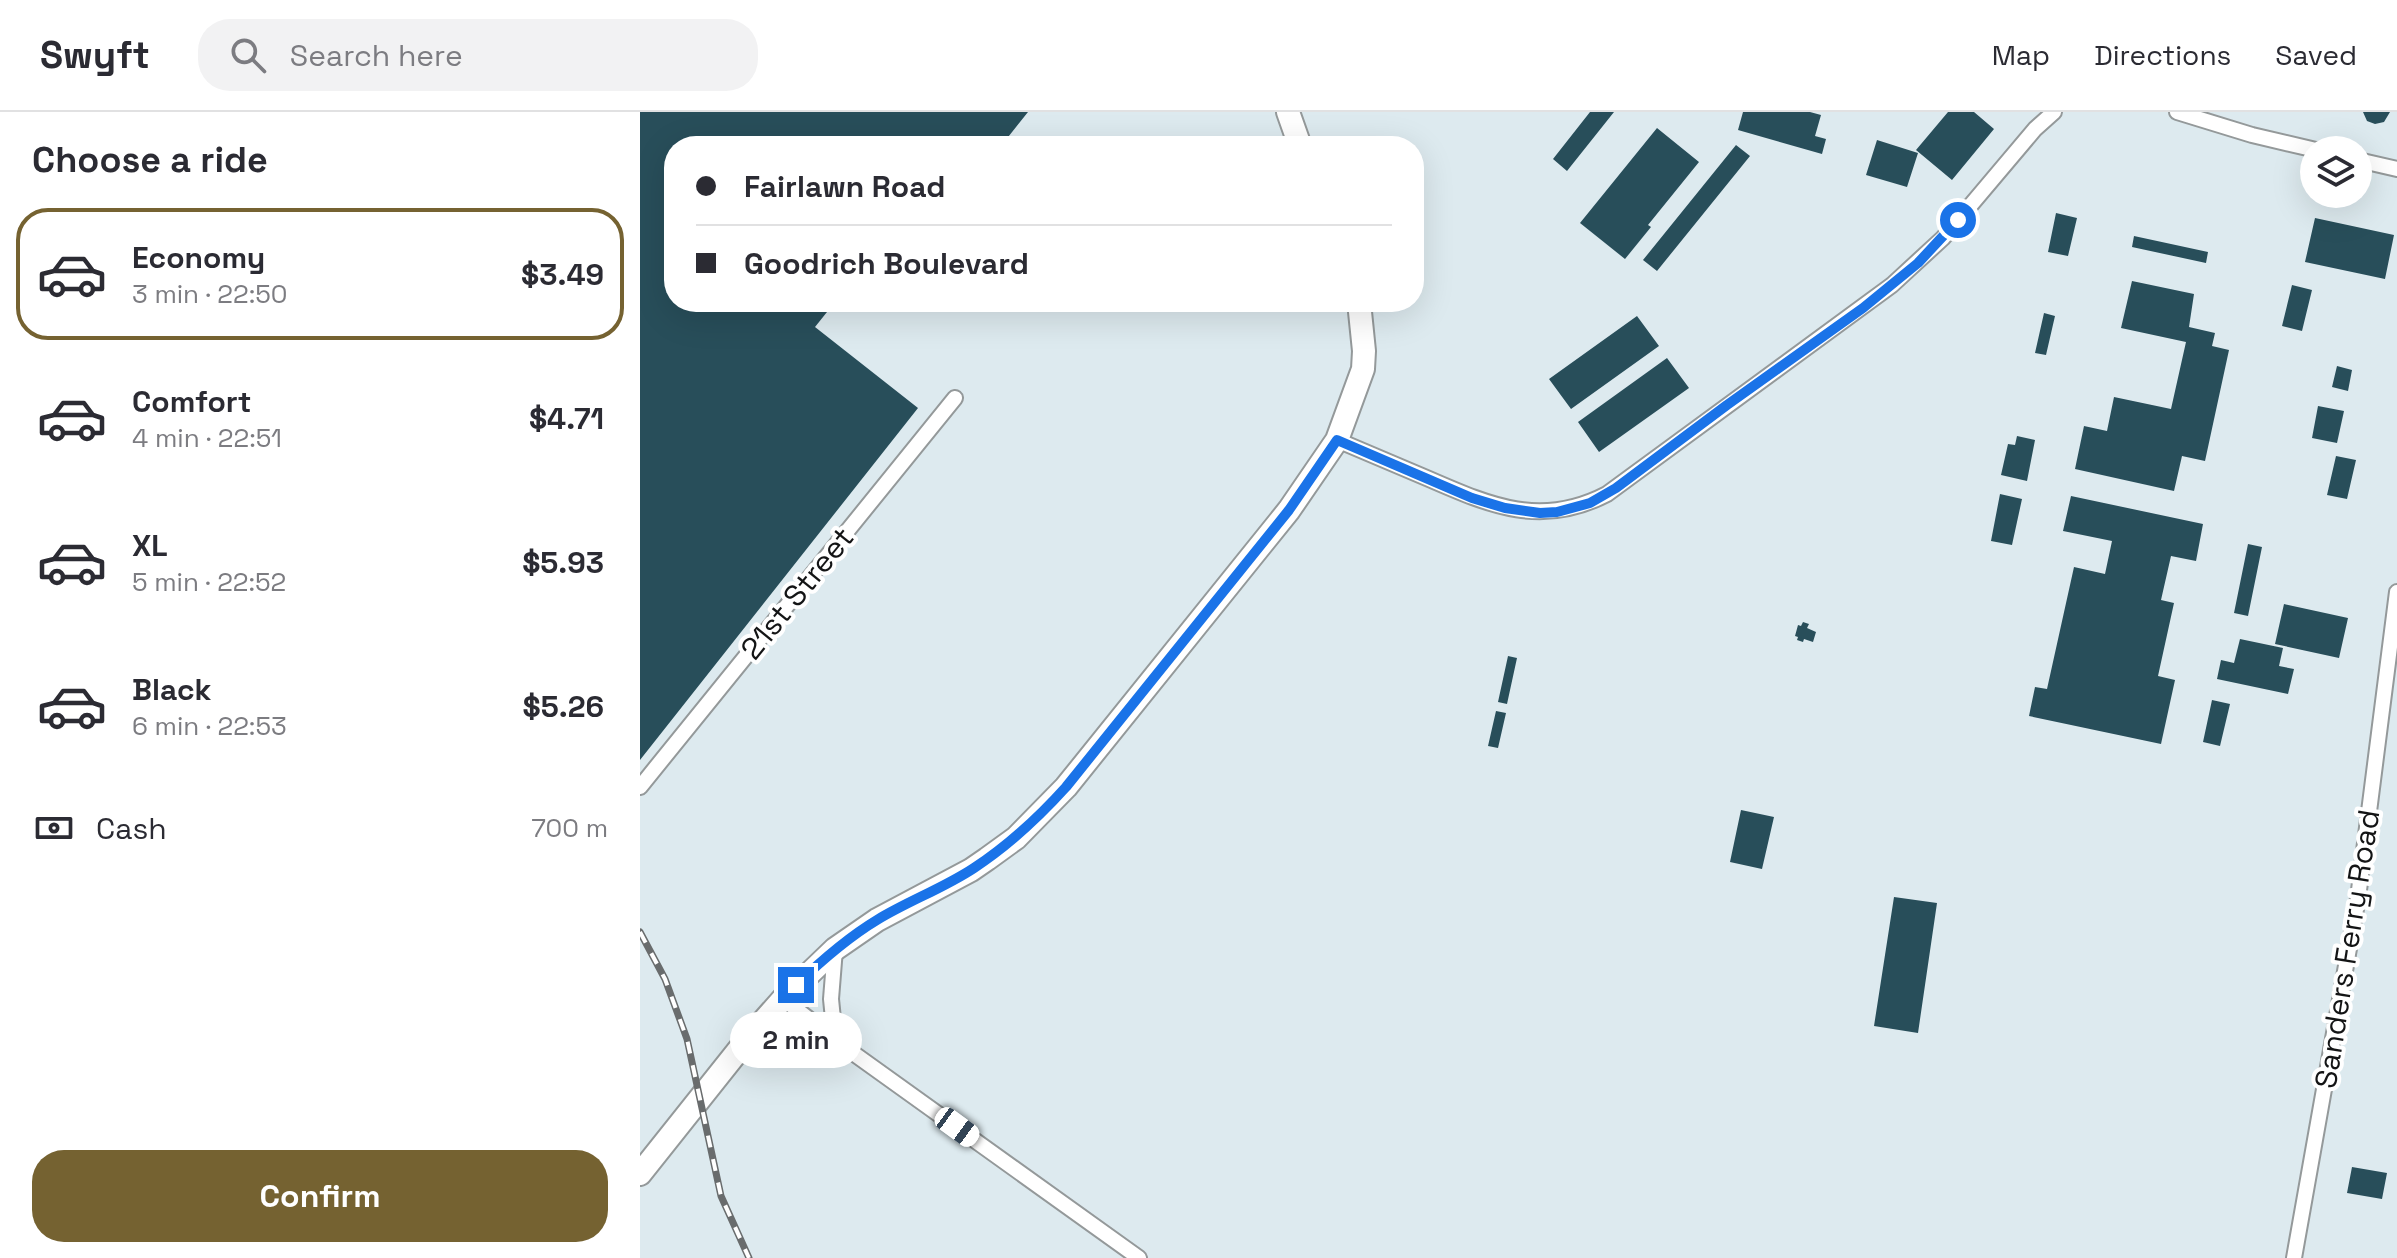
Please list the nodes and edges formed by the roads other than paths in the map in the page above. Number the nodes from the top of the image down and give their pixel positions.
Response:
1 (1288, 112) edge
2 (2054, 112) edge
3 (2177, 112) edge
4 (1296, 136) edge
5 (2300, 146) edge
6 (2372, 163) edge
7 (2397, 169) edge
8 (1360, 312) edge
9 (955, 398) dead end
10 (1337, 440) junction
11 (2397, 592) edge
12 (640, 787) edge
13 (835, 949) junction
14 (783, 999) junction
15 (835, 1039) junction
16 (640, 1174) edge
17 (1139, 1258) edge
18 (2294, 1258) edge

1 - 4 street
2 - 10 street
3 - 5 street
6 - 7 street
8 - 10 street
9 - 12 street, 21st Street
10 - 13 street
11 - 18 street, Sanders Ferry Road
13 - 14 street
13 - 15 street
14 - 15 street
14 - 16 street
15 - 17 street

